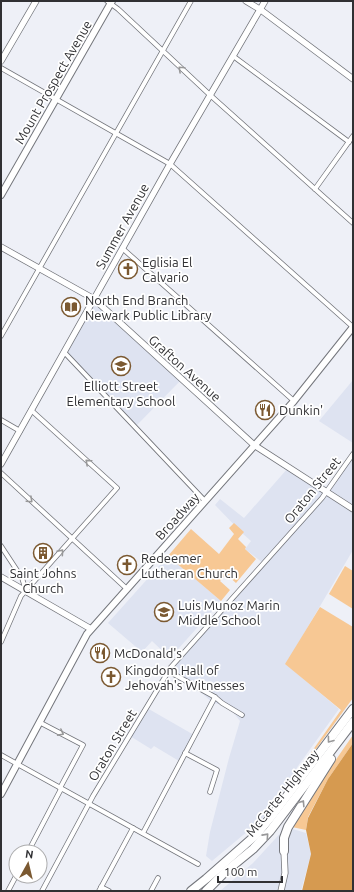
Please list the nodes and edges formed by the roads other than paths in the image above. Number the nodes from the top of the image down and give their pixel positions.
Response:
1 (36, 1) edge
2 (191, 1) edge
3 (246, 1) edge
4 (265, 1) edge
5 (110, 2) edge
6 (261, 10) junction
7 (162, 51) junction
8 (233, 56) junction
9 (1, 61) edge
10 (1, 68) edge
11 (353, 80) edge
12 (210, 95) junction
13 (56, 99) junction
14 (115, 134) junction
15 (353, 136) edge
16 (349, 142) junction
17 (170, 164) junction
18 (315, 189) junction
19 (1, 195) edge
20 (353, 223) edge
21 (1, 247) edge
22 (122, 248) junction
23 (39, 269) junction
24 (94, 299) junction
25 (353, 327) edge
26 (1, 336) edge
27 (64, 352) junction
28 (294, 401) junction
29 (31, 410) junction
30 (1, 420) edge
31 (20, 430) junction
32 (254, 446) junction
33 (353, 454) edge
34 (1, 464) edge
35 (1, 473) edge
36 (327, 492) junction
37 (205, 501) junction
38 (353, 508) edge
39 (72, 540) junction
40 (1, 546) edge
41 (1, 577) edge
42 (127, 589) junction
43 (26, 591) junction
44 (91, 629) junction
45 (1, 642) edge
46 (168, 671) junction
47 (215, 697) junction
48 (353, 709) edge
49 (242, 715) dead end
50 (40, 722) junction
51 (353, 722) edge
52 (353, 727) edge
53 (185, 753) junction
54 (1, 755) edge
55 (17, 764) junction
56 (61, 788) junction
57 (210, 792) dead end
58 (1, 794) edge
59 (88, 804) junction
60 (133, 828) junction
61 (143, 833) junction
62 (32, 844) edge
63 (284, 851) joint
64 (198, 864) dead end
65 (158, 878) dead end
66 (206, 879) junction
67 (100, 889) edge
68 (42, 891) edge
69 (109, 891) edge
70 (151, 891) edge
71 (191, 891) edge
72 (196, 891) edge
73 (206, 891) edge
74 (281, 891) edge

1 - 9 street
2 - 7 street
3 - 6 street
4 - 6 street, Summer Avenue
5 - 7 street
5 - 13 main road, Mount Prospect Avenue
6 - 8 street, Summer Avenue
6 - 11 street
12 -> 7 street
7 - 14 street
8 - 12 street, Summer Avenue
8 - 16 street
10 - 13 street
12 - 17 street, Summer Avenue
12 - 18 street
13 - 14 street
13 - 19 main road, Mount Prospect Avenue
14 - 17 street
14 - 23 street
15 - 16 street
16 - 18 street
17 - 22 street, Summer Avenue
17 - 25 street
18 - 20 street
21 - 23 street, Grafton Avenue
22 - 24 street, Summer Avenue
22 - 28 street
23 - 24 street, Grafton Avenue
23 - 26 street
24 - 27 street, Summer Avenue
24 - 32 street, Grafton Avenue
25 - 28 main road, Broadway
27 - 29 street, Summer Avenue
27 - 37 street
28 - 32 main road, Broadway
29 - 31 street, Summer Avenue
39 -> 29 street
30 - 31 street
31 - 34 street, Summer Avenue
32 - 36 street, Grafton Avenue
32 - 37 main road, Broadway
33 - 36 street, Oraton Street
35 -> 39 street
36 - 38 street, Grafton Avenue
36 - 46 street, Oraton Street
37 - 42 main road, Broadway
39 - 42 street
43 -> 39 street
40 - 43 street
41 - 43 street
42 - 44 main road, Broadway
43 - 44 street
43 - 45 street
44 - 50 main road, Broadway
46 - 47 street
46 - 59 street, Oraton Street
47 - 49 street
47 - 53 street
48 -> 66 highway
50 - 55 main road, Broadway
50 -> 56 street
73 -> 51 highway, McCarter Highway
63 -> 52 highway
53 - 57 street
53 - 61 street
54 - 55 street
55 - 56 street
55 - 58 main road, Broadway
56 - 59 street
56 - 62 street
59 - 60 street
59 - 68 street, Oraton Street
60 - 61 street
60 - 67 street
61 - 64 street
63 - 74 street
65 - 70 street
66 - 71 highway
66 - 72 highway
67 - 69 street

